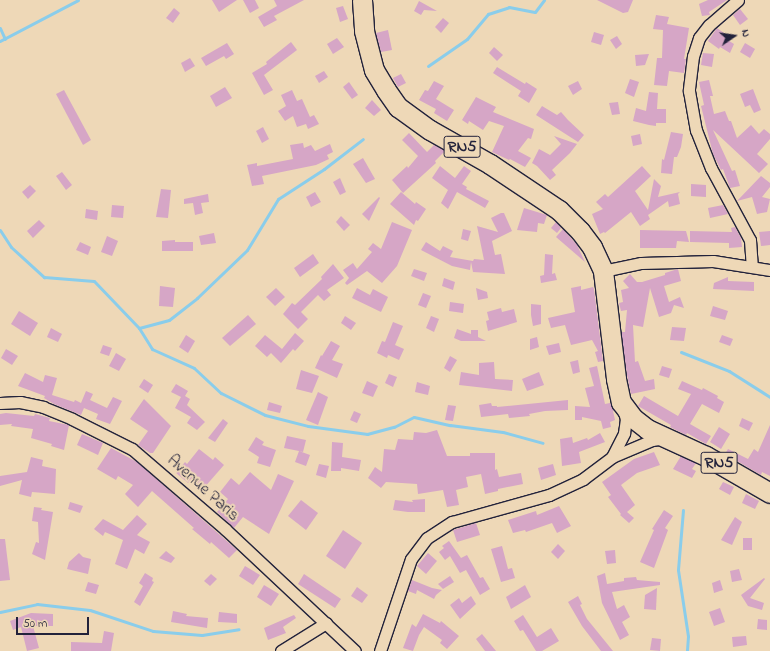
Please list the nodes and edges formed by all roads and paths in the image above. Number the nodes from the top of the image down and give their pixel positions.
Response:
1 (362, 0) edge
2 (738, 0) edge
3 (752, 267) junction
4 (770, 270) edge
5 (603, 271) junction
6 (621, 402) junction
7 (0, 403) edge
8 (665, 438) junction
9 (612, 457) junction
10 (770, 493) edge
11 (326, 623) junction
12 (281, 651) edge
13 (355, 651) edge
14 (380, 651) edge

1 - 5 highway, RN5
2 - 3 street
3 - 4 street
3 - 5 street
5 - 6 highway, RN5
6 - 8 highway, RN5
6 - 9 street
7 - 11 street, Avenue Paris
8 - 9 street
8 - 10 highway, RN5
9 - 14 street
11 - 12 street
11 - 13 street, Avenue Paris

